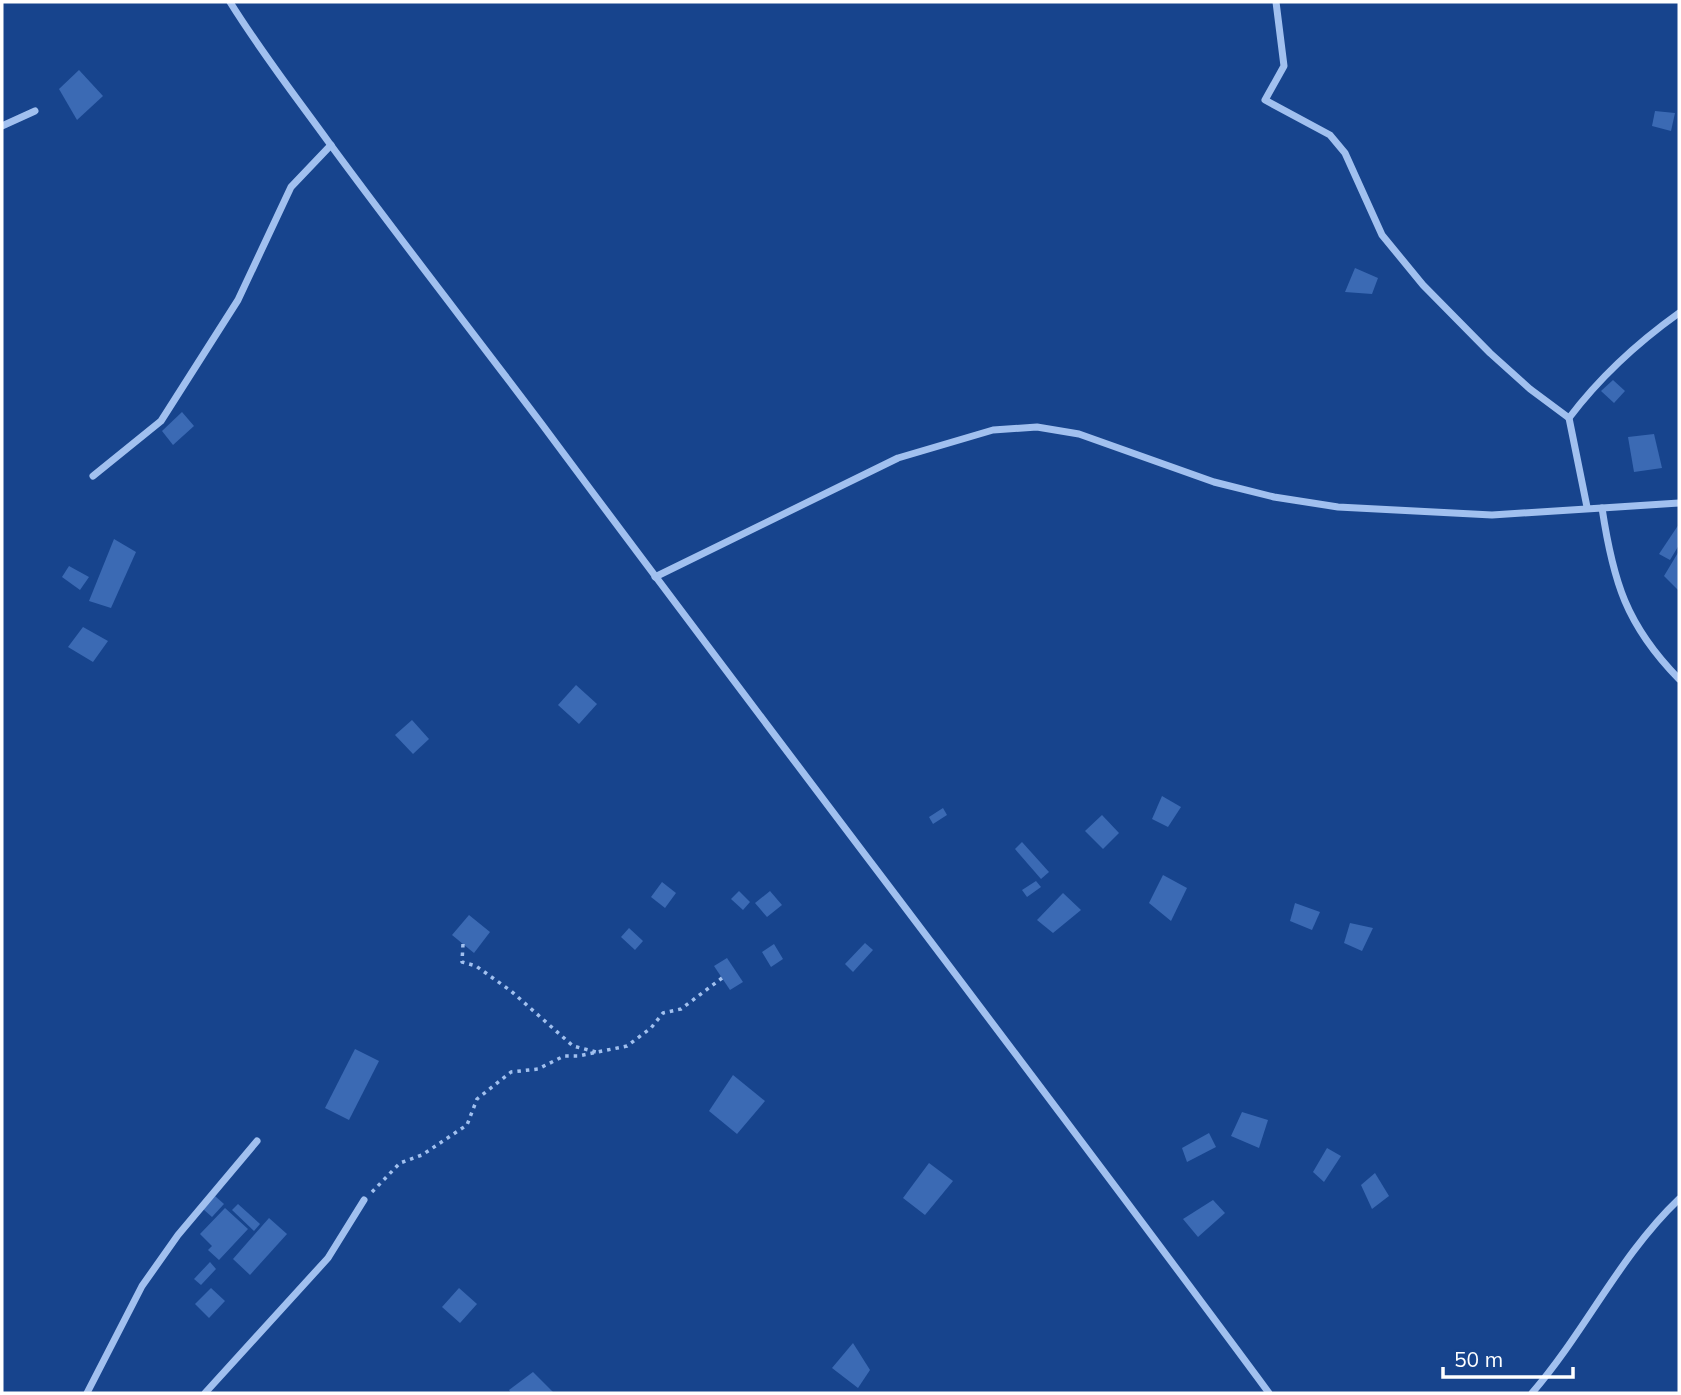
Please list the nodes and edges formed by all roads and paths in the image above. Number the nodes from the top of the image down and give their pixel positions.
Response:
1 (230, 2) edge
2 (1276, 2) edge
3 (35, 111) dead end
4 (2, 126) edge
5 (331, 145) junction
6 (1679, 313) edge
7 (1569, 418) junction
8 (93, 476) dead end
9 (1679, 503) edge
10 (1587, 507) junction
11 (1602, 508) junction
12 (655, 577) junction
13 (1679, 679) edge
14 (463, 944) dead end
15 (722, 978) dead end
16 (598, 1052) junction
17 (257, 1141) dead end
18 (1679, 1199) edge
19 (364, 1200) joint
20 (87, 1393) edge
21 (205, 1393) edge
22 (1269, 1393) edge
23 (1532, 1393) edge

1 - 5 street
2 - 7 street
3 - 4 street
5 - 8 street
5 - 12 street
6 - 7 street
7 - 10 street
9 - 11 street
10 - 11 street
10 - 12 street
11 - 13 street
12 - 22 street
14 - 16 path
15 - 16 path
16 - 19 path
17 - 20 street
18 - 23 street
19 - 21 street

